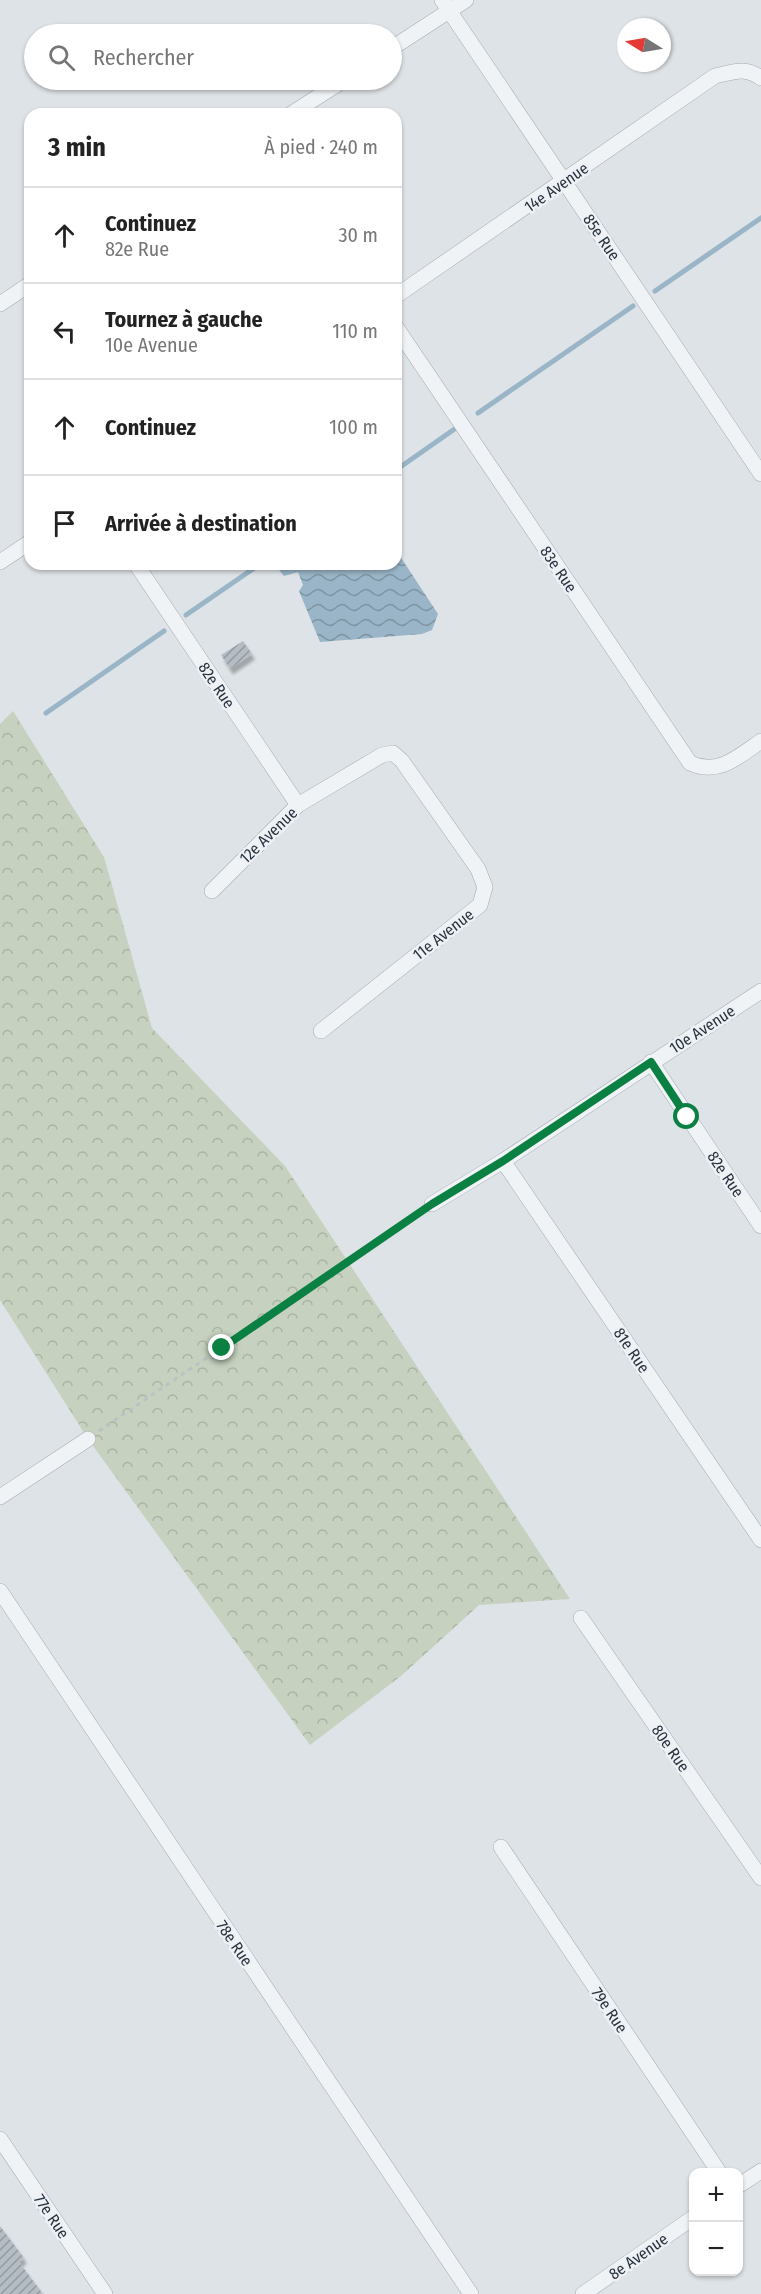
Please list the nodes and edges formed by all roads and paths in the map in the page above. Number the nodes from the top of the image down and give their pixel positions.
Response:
1 (466, 0) edge
2 (446, 5) edge
3 (402, 40) edge
4 (761, 78) edge
5 (328, 90) edge
6 (300, 108) edge
7 (565, 181) junction
8 (24, 288) edge
9 (402, 292) edge
10 (0, 304) edge
11 (402, 336) edge
12 (761, 474) edge
13 (24, 546) edge
14 (0, 562) edge
15 (140, 570) edge
16 (761, 741) edge
17 (393, 753) joint
18 (298, 805) junction
19 (212, 891) dead end
20 (761, 991) edge
21 (321, 1031) dead end
22 (651, 1062) junction
23 (503, 1161) junction
24 (432, 1204) joint
25 (761, 1226) edge
26 (88, 1439) joint
27 (0, 1497) edge
28 (761, 1540) edge
29 (0, 1591) edge
30 (581, 1618) dead end
31 (501, 1847) dead end
32 (761, 1878) edge
33 (0, 2139) edge
34 (716, 2168) edge
35 (761, 2171) edge
36 (743, 2183) edge
37 (689, 2220) edge
38 (105, 2294) edge
39 (471, 2294) edge
40 (582, 2294) edge

1 - 2 street
2 - 3 street
2 - 7 street, 85e Rue
4 - 7 street, 14e Avenue
5 - 6 street
7 - 9 street, 14e Avenue
7 - 12 street, 85e Rue
8 - 10 street
11 - 16 street, 83e Rue
13 - 14 street
15 - 18 street, 82e Rue
17 - 18 street, 12e Avenue
17 - 21 street, 11e Avenue
18 - 19 street, 12e Avenue
20 - 22 street, 10e Avenue
22 - 23 street, 10e Avenue
22 - 25 street, 82e Rue
23 - 24 street, 10e Avenue
23 - 28 street, 81e Rue
24 - 26 path
26 - 27 street
29 - 39 street, 78e Rue
30 - 32 street, 80e Rue
31 - 34 street, 79e Rue
33 - 38 street, 77e Rue
35 - 36 street
37 - 40 street, 8e Avenue

